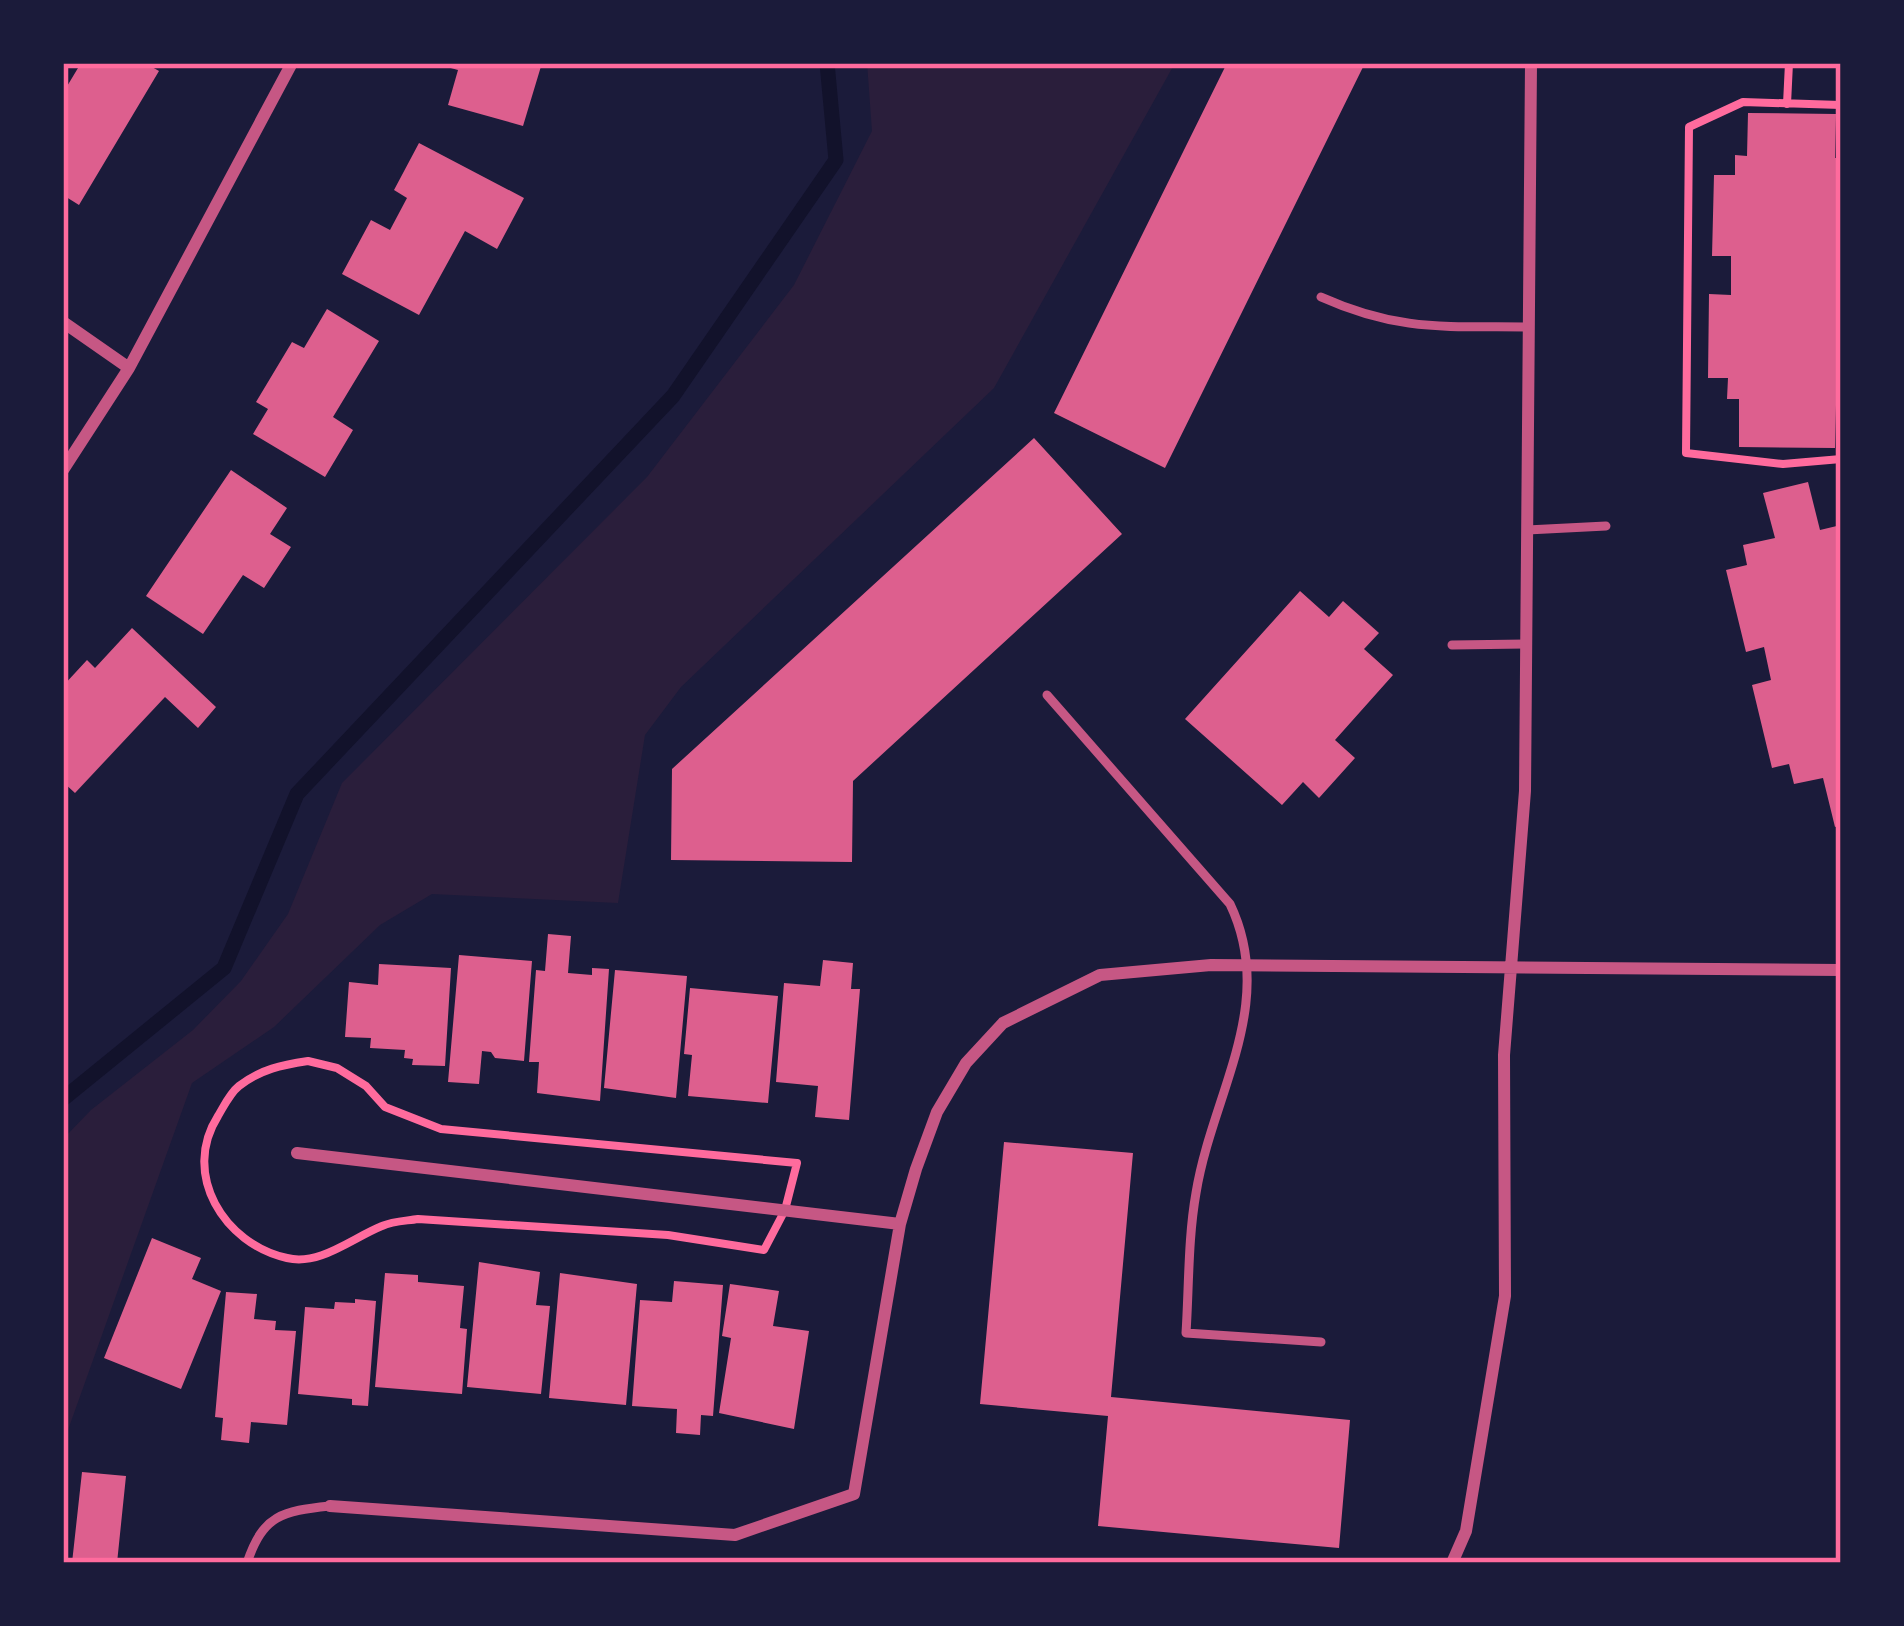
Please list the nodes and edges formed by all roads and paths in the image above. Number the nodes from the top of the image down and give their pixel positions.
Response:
1 (292, 63) edge
2 (1532, 63) edge
3 (1789, 63) edge
4 (1787, 104) junction
5 (1841, 105) edge
6 (1321, 297) dead end
7 (63, 322) edge
8 (1529, 327) junction
9 (129, 368) junction
10 (1841, 459) edge
11 (63, 470) edge
12 (1606, 526) dead end
13 (1527, 530) junction
14 (1526, 644) junction
15 (1452, 645) dead end
16 (1047, 695) dead end
17 (1250, 965) junction
18 (1512, 969) junction
19 (1841, 970) edge
20 (297, 1153) dead end
21 (900, 1224) junction
22 (1322, 1342) dead end
23 (330, 1506) joint
24 (247, 1563) edge
25 (1452, 1563) edge

1 - 9 street
2 - 8 street
3 - 4 path
4 - 5 path
4 - 10 path
6 - 8 lane
7 - 9 street
8 - 13 street
9 - 11 street
12 - 13 lane
13 - 14 street
14 - 15 lane
14 - 18 street
16 - 17 lane
17 - 18 street
17 - 21 street
17 - 22 lane
18 - 19 street
18 - 25 street
20 - 21 street
21 - 23 street
23 - 24 lane

